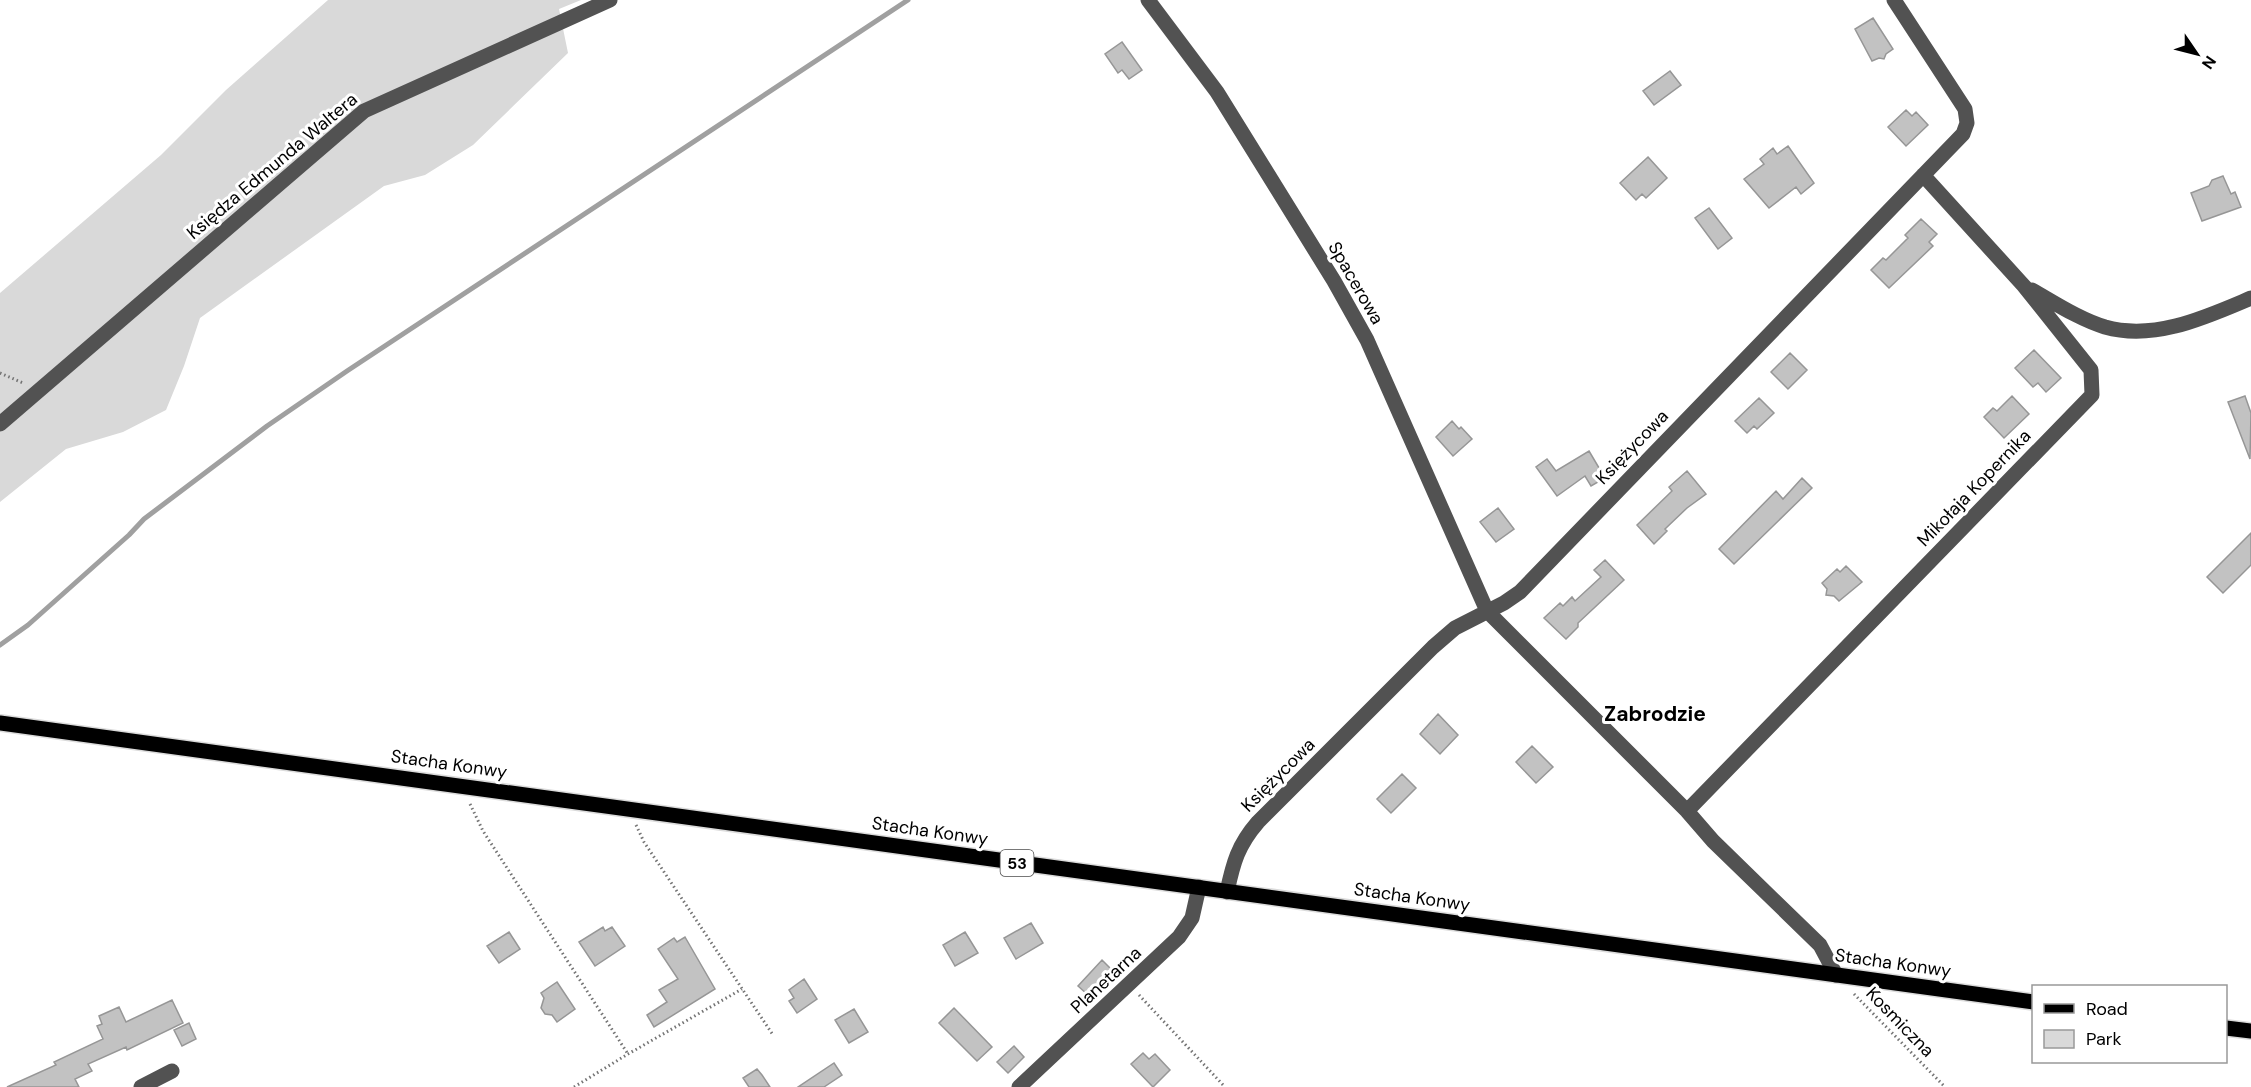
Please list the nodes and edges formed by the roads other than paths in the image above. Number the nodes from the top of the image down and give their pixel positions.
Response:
1 (610, 0) edge
2 (1148, 0) edge
3 (1894, 0) edge
4 (1923, 175) junction
5 (2024, 286) junction
6 (2251, 298) edge
7 (0, 423) edge
8 (1487, 611) junction
9 (0, 723) edge
10 (1687, 811) junction
11 (1199, 887) junction
12 (1227, 892) junction
13 (1836, 975) junction
14 (2032, 1002) edge
15 (2227, 1028) edge
16 (2251, 1031) edge
17 (172, 1071) dead end
18 (141, 1087) edge
19 (1019, 1087) edge

1 - 7 street, Księdza Edmunda Waltera
2 - 8 street, Spacerowa
3 - 4 street, Księżycowa
4 - 5 street, Mikołaja Kopernika
4 - 8 street, Księżycowa
5 - 6 street
5 - 10 street, Mikołaja Kopernika
8 - 10 street
8 - 12 street, Księżycowa
9 - 11 main road, Stacha Konwy / 53
10 - 13 street
11 - 12 main road, Stacha Konwy / 53
11 - 19 street, Planetarna
12 - 13 main road, Stacha Konwy / 53
13 - 14 main road, Stacha Konwy / 53
15 - 16 main road
17 - 18 street

